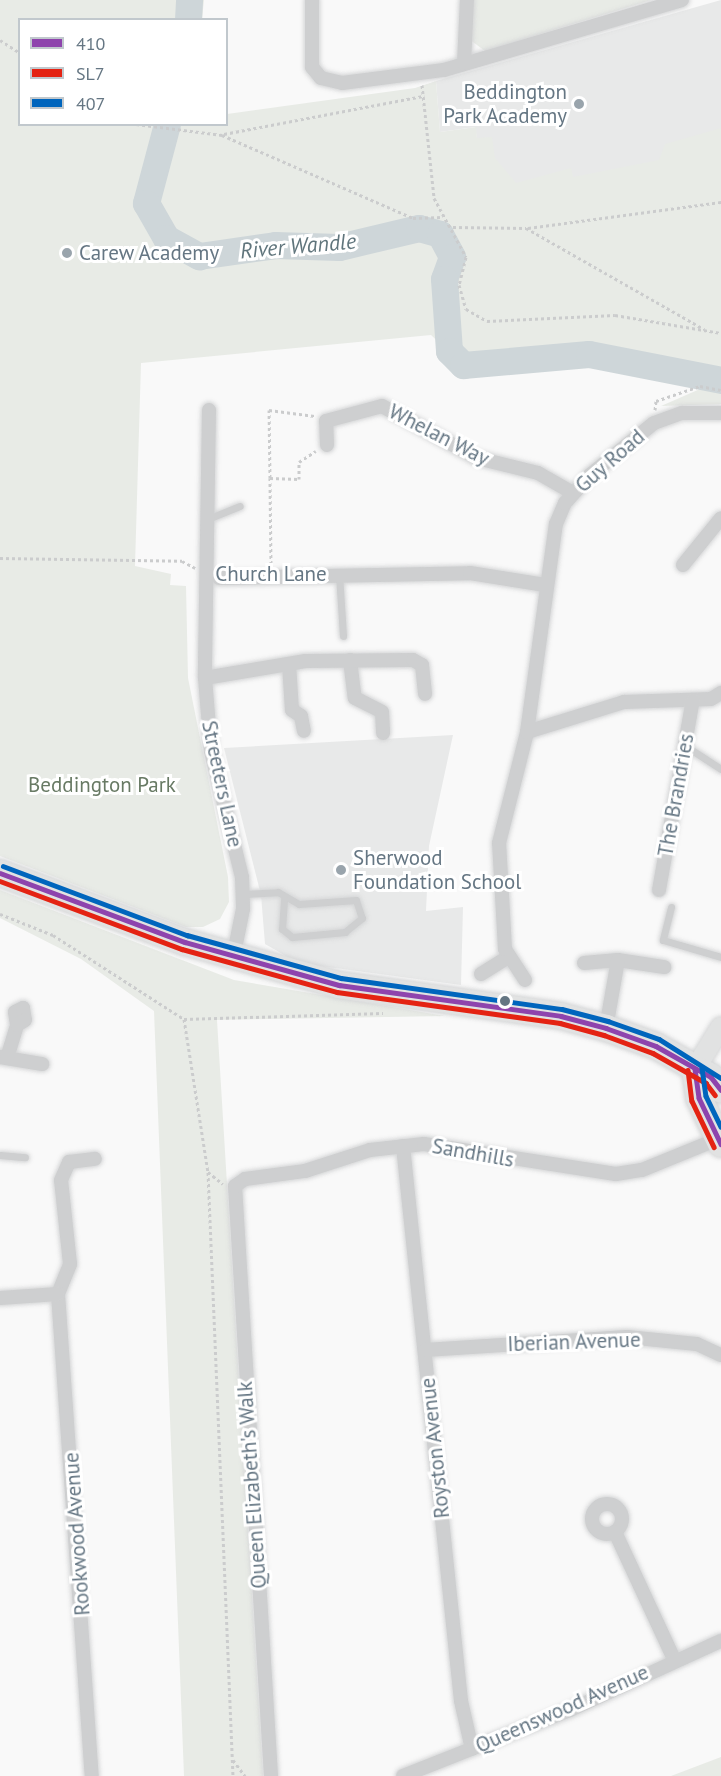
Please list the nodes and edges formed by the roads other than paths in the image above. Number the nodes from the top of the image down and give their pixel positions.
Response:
1 (312, 0) edge
2 (467, 0) edge
3 (682, 0) edge
4 (666, 2) edge
5 (464, 63) junction
6 (209, 410) dead end
7 (721, 413) edge
8 (327, 445) road end
9 (573, 493) junction
10 (240, 506) dead end
11 (210, 518) junction
12 (721, 518) edge
13 (684, 565) dead end
14 (339, 574) junction
15 (212, 576) junction
16 (545, 585) junction
17 (343, 636) dead end
18 (350, 660) junction
19 (289, 664) junction
20 (205, 678) junction
21 (721, 693) edge
22 (425, 694) dead end
23 (693, 700) junction
24 (304, 731) dead end
25 (527, 732) junction
26 (384, 733) dead end
27 (684, 745) junction
28 (721, 769) edge
29 (0, 873) edge
30 (659, 890) dead end
31 (243, 894) junction
32 (284, 899) junction
33 (671, 907) dead end
34 (508, 957) junction
35 (721, 957) edge
36 (233, 958) junction
37 (618, 960) junction
38 (584, 963) dead end
39 (664, 967) dead end
40 (481, 974) dead end
41 (525, 980) dead end
42 (17, 1025) dead end
43 (721, 1027) edge
44 (606, 1028) junction
45 (4, 1057) edge
46 (42, 1064) dead end
47 (694, 1069) junction
48 (721, 1090) edge
49 (720, 1142) edge
50 (403, 1146) junction
51 (0, 1155) edge
52 (25, 1157) dead end
53 (95, 1159) dead end
54 (234, 1193) joint
55 (58, 1294) junction
56 (0, 1298) edge
57 (425, 1350) junction
58 (721, 1355) edge
59 (615, 1532) dead end
60 (721, 1641) edge
61 (674, 1659) junction
62 (472, 1749) junction
63 (92, 1776) edge
64 (271, 1776) edge
65 (402, 1776) edge

1 - 5 street
2 - 5 street
3 - 4 street
4 - 5 street
6 - 11 street, Streeters Lane
7 - 9 street, Guy Road
8 - 9 street, Whelan Way
9 - 16 street, Guy Road
10 - 11 lane
11 - 15 street, Streeters Lane
12 - 13 street
14 - 15 street, Church Lane
14 - 16 street, Church Lane
14 - 17 lane
15 - 20 street, Streeters Lane
16 - 25 street, Guy Road
18 - 19 street
18 - 22 street
18 - 26 street
19 - 20 street
19 - 24 street
20 - 31 street, Streeters Lane
21 - 23 street
23 - 25 street
23 - 27 street, The Brandries
25 - 34 street, Guy Road
27 - 28 lane
27 - 30 street, The Brandries
29 - 36 highway
31 - 32 lane
31 - 36 street, Streeters Lane
32 - 32 lane
33 - 35 lane
34 - 40 street
34 - 41 street, Guy Road
36 - 44 highway
37 - 38 street
37 - 39 street
37 - 44 street
42 - 45 street
43 - 47 main road
44 - 47 highway
45 - 46 street
47 - 48 highway
47 - 49 highway
49 - 50 street, Sandhills
50 - 54 street, Sandhills
50 - 57 street, Royston Avenue
51 - 52 lane
53 - 55 street
54 - 64 street, Queen Elizabeth's Walk
55 - 56 street
55 - 63 street, Rookwood Avenue
57 - 58 street, Iberian Avenue
57 - 62 street, Royston Avenue
59 - 61 street
60 - 61 street, Queenswood Avenue
61 - 62 street, Queenswood Avenue
62 - 65 street, Queenswood Avenue

